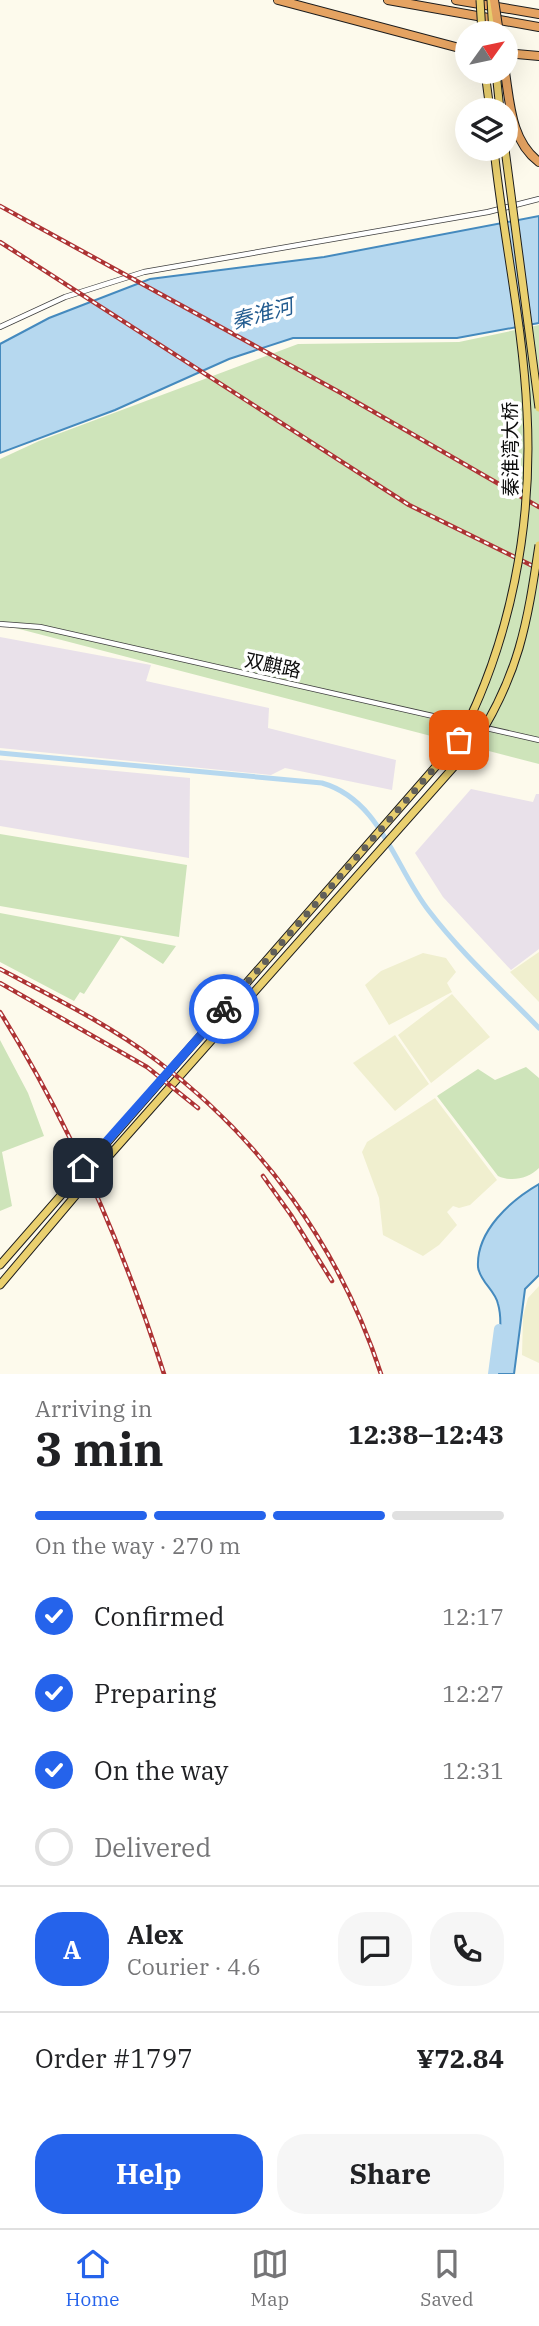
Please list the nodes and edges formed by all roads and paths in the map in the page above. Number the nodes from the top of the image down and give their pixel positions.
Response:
1 (278, 0) edge
2 (388, 0) edge
3 (456, 0) edge
4 (480, 0) edge
5 (493, 0) edge
6 (539, 13) edge
7 (481, 21) edge
8 (493, 21) edge
9 (497, 21) edge
10 (539, 27) edge
11 (455, 47) edge
12 (518, 54) edge
13 (539, 56) edge
14 (507, 84) edge
15 (496, 161) edge
16 (507, 161) edge
17 (539, 162) edge
18 (539, 199) edge
19 (0, 327) edge
20 (539, 408) edge
21 (539, 545) edge
22 (0, 624) edge
23 (539, 740) edge
24 (0, 1265) edge
25 (0, 1285) edge

1 - 11 highway
2 - 10 highway
3 - 6 highway
4 - 7 main road, bridge
5 - 8 main road, bridge
5 - 9 highway, bridge
12 - 13 highway
14 - 17 highway
15 - 24 main road, 秦淮湾大桥, bridge
16 - 20 main road, 秦淮湾大桥, bridge
18 - 19 street
21 - 25 main road, bridge
22 - 23 street, 双麒路

